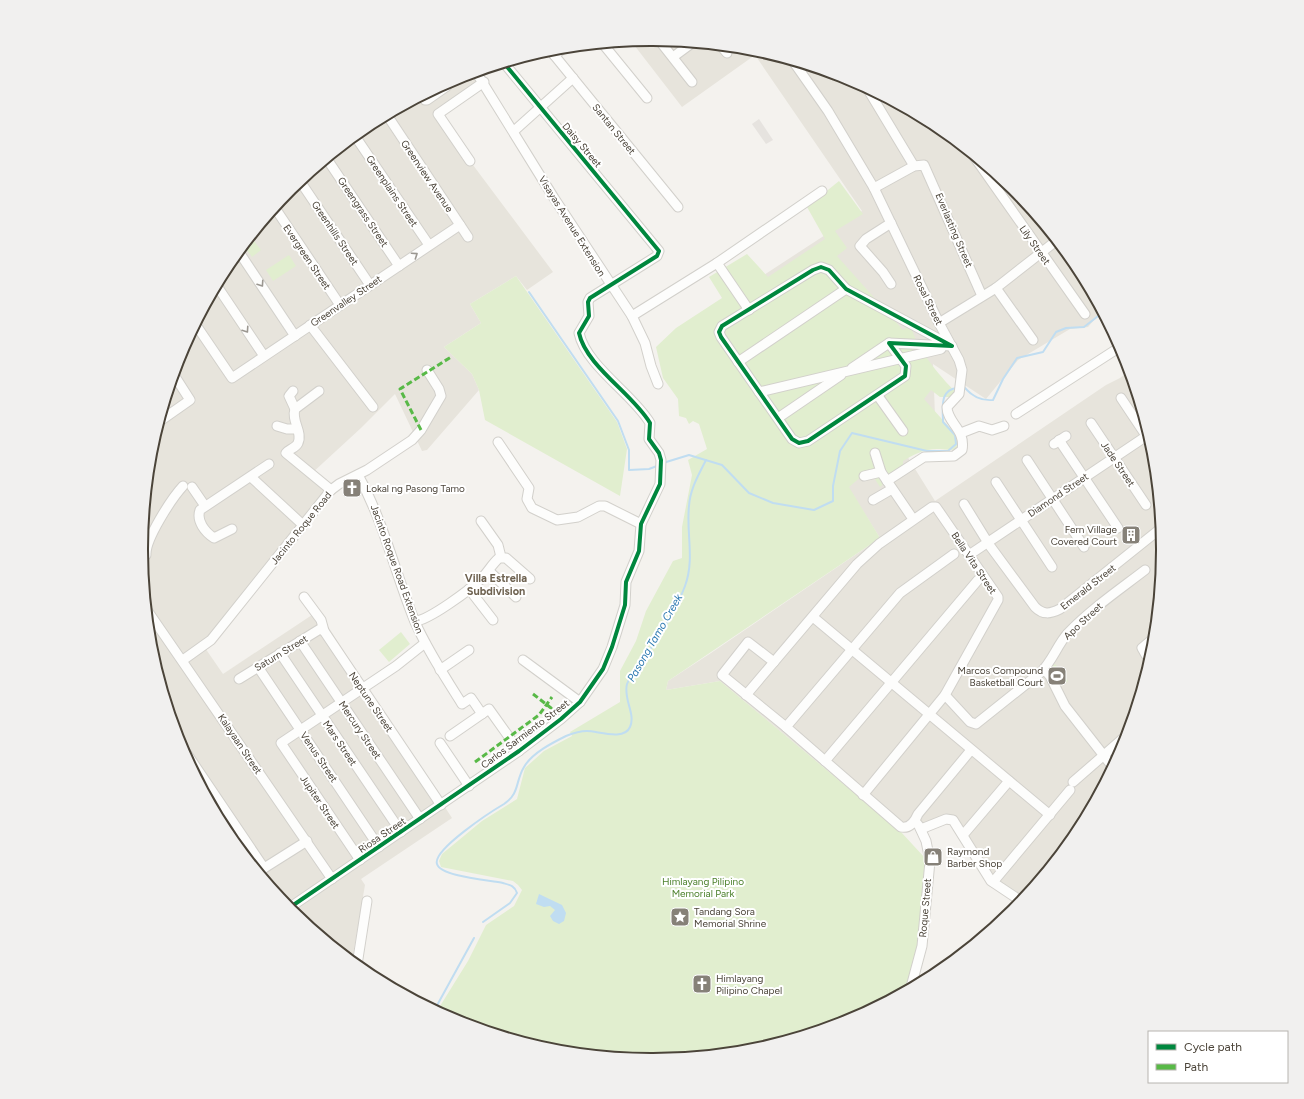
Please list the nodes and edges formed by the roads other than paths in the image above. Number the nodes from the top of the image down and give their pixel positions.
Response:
1 (664, 46) edge
2 (686, 47) edge
3 (606, 48) edge
4 (555, 56) edge
5 (673, 57) junction
6 (508, 67) edge
7 (798, 68) edge
8 (480, 77) edge
9 (573, 78) junction
10 (484, 82) junction
11 (692, 82) dead end
12 (873, 97) edge
13 (647, 98) dead end
14 (540, 107) junction
15 (389, 120) edge
16 (514, 131) junction
17 (358, 141) edge
18 (470, 161) dead end
19 (330, 163) edge
20 (919, 165) junction
21 (984, 171) edge
22 (303, 186) edge
23 (874, 188) junction
24 (822, 191) dead end
25 (678, 207) dead end
26 (278, 213) edge
27 (891, 224) junction
28 (460, 225) junction
29 (468, 237) dead end
30 (1052, 244) edge
31 (429, 245) junction
32 (1041, 253) junction
33 (242, 257) edge
34 (717, 263) junction
35 (399, 266) junction
36 (891, 284) dead end
37 (370, 285) junction
38 (610, 285) junction
39 (996, 288) junction
40 (846, 289) junction
41 (220, 291) edge
42 (982, 296) junction
43 (340, 306) junction
44 (749, 310) junction
45 (1085, 314) dead end
46 (632, 316) junction
47 (939, 323) junction
48 (310, 326) junction
49 (199, 329) edge
50 (295, 336) junction
51 (1033, 340) dead end
52 (889, 343) junction
53 (952, 346) junction
54 (1115, 351) edge
55 (264, 356) junction
56 (738, 362) junction
57 (427, 370) dead end
58 (178, 381) edge
59 (658, 384) dead end
60 (293, 391) dead end
61 (319, 391) dead end
62 (759, 392) junction
63 (878, 396) junction
64 (1121, 398) dead end
65 (373, 407) dead end
66 (295, 409) junction
67 (1016, 414) dead end
68 (167, 416) edge
69 (778, 418) junction
70 (1091, 423) dead end
71 (277, 426) dead end
72 (1004, 426) dead end
73 (1140, 426) edge
74 (297, 429) junction
75 (904, 431) dead end
76 (961, 433) junction
77 (1060, 440) dead end
78 (1143, 441) edge
79 (498, 442) dead end
80 (875, 453) dead end
81 (1114, 458) junction
82 (1026, 460) dead end
83 (269, 464) dead end
84 (880, 472) junction
85 (358, 474) junction
86 (864, 476) dead end
87 (251, 477) junction
88 (1084, 478) junction
89 (995, 482) dead end
90 (889, 485) junction
91 (331, 490) junction
92 (1053, 499) junction
93 (873, 500) dead end
94 (964, 504) dead end
95 (1146, 505) dead end
96 (205, 506) junction
97 (1021, 520) junction
98 (481, 521) dead end
99 (911, 521) junction
100 (641, 524) junction
101 (303, 525) junction
102 (232, 528) dead end
103 (1118, 528) dead end
104 (1155, 533) edge
105 (988, 542) junction
106 (1084, 547) dead end
107 (148, 549) edge
108 (954, 554) dead end
109 (968, 555) junction
110 (501, 557) junction
111 (1052, 567) dead end
112 (1145, 570) dead end
113 (489, 571) junction
114 (530, 579) dead end
115 (978, 580) dead end
116 (469, 589) junction
117 (304, 597) dead end
118 (516, 597) dead end
119 (813, 617) junction
120 (493, 620) dead end
121 (415, 621) junction
122 (155, 627) edge
123 (324, 632) junction
124 (300, 641) junction
125 (425, 643) junction
126 (1147, 644) edge
127 (469, 650) dead end
128 (852, 650) junction
129 (280, 653) junction
130 (1145, 653) edge
131 (183, 660) junction
132 (523, 660) dead end
133 (774, 662) junction
134 (258, 667) junction
135 (1044, 669) junction
136 (440, 670) junction
137 (239, 679) dead end
138 (891, 682) junction
139 (362, 688) junction
140 (746, 694) junction
141 (945, 695) junction
142 (341, 702) junction
143 (580, 702) junction
144 (485, 712) junction
145 (322, 715) junction
146 (930, 715) junction
147 (786, 727) junction
148 (300, 730) junction
149 (450, 736) dead end
150 (440, 743) dead end
151 (1116, 745) edge
152 (971, 750) junction
153 (519, 751) junction
154 (1104, 756) junction
155 (825, 761) junction
156 (1108, 762) edge
157 (1009, 781) junction
158 (469, 786) junction
159 (209, 788) edge
160 (863, 795) junction
161 (441, 805) junction
162 (1050, 815) junction
163 (420, 819) junction
164 (915, 821) junction
165 (921, 829) junction
166 (401, 832) junction
167 (963, 835) junction
168 (307, 841) junction
169 (379, 847) junction
170 (252, 855) edge
171 (360, 860) junction
172 (263, 869) edge
173 (332, 879) junction
174 (993, 882) junction
175 (1016, 898) edge
176 (367, 901) dead end
177 (294, 904) edge
178 (358, 958) edge
179 (913, 980) edge

1 - 5 street
2 - 5 street
3 - 13 street
4 - 9 street, Santan Street
5 - 11 street
6 - 14 street, Daisy Street
7 - 23 street, Rosal Street
8 - 10 street, Visayas Avenue Extension
9 - 14 street
9 - 25 street, Santan Street
10 - 16 street, Visayas Avenue Extension
10 - 18 street
12 - 20 street, Everlasting Street
14 - 16 street
14 - 38 street, Daisy Street
15 - 28 street, Greenview Avenue
16 - 38 street, Visayas Avenue Extension
17 - 31 street, Greenplains Street
19 - 35 street, Greengrass Street
20 - 23 street
20 - 42 street, Everlasting Street
21 - 32 street, Lily Street
22 - 37 street, Greenhills Street
23 - 27 street, Rosal Street
24 - 34 street
26 - 43 street, Evergreen Street
27 - 36 street
27 - 47 street, Rosal Street
28 - 29 street, Greenview Avenue
28 - 31 street, Greenvalley Street
30 - 32 street
35 -> 31 street, Greenvalley Street
32 - 39 street
32 - 45 street, Lily Street
33 -> 50 street
34 - 44 street
34 - 46 street
35 - 37 street, Greenvalley Street
37 - 43 street, Greenvalley Street
38 - 46 street, Visayas Avenue Extension
38 - 100 street, Carlos Sarmiento Street
39 - 42 street
39 - 51 street
40 - 44 street
40 - 53 street
40 - 56 street
41 -> 55 street
42 - 47 street
43 - 48 street, Greenvalley Street
44 - 56 street
46 - 59 street, Visayas Avenue Extension
47 - 53 street, Rosal Street
48 - 50 street, Greenvalley Street
48 - 65 street
49 - 55 street, Greenvalley Street
50 - 55 street, Greenvalley Street
52 - 53 street
52 - 63 street
52 - 69 street
53 - 62 street
53 - 76 street, Rosal Street
54 - 67 street
56 - 62 street
57 - 85 street, Jacinto Roque Road
58 - 68 street
60 - 66 street
61 - 66 street
62 - 69 street
63 - 69 street
63 - 75 street
64 - 73 street
66 - 74 street
70 - 81 street, Jade Street
71 - 74 street
72 - 76 street
74 - 91 street
76 - 90 street
77 - 88 street
78 - 81 street, Diamond Street
79 - 100 street
80 - 84 street
81 - 88 street, Diamond Street
81 - 95 street, Jade Street
82 - 92 street
83 - 87 street
84 - 86 street
84 - 90 street
85 - 91 street, Jacinto Roque Road
85 - 121 street, Jacinto Roque Road Extension
87 - 96 street
87 - 101 street
88 - 92 street, Diamond Street
88 - 103 street
89 - 97 street
90 - 93 street
90 - 99 street
91 - 101 street, Jacinto Roque Road
92 - 97 street, Diamond Street
92 - 106 street
94 - 105 street, Emerald Street
96 - 102 street
96 - 107 street
97 - 105 street, Diamond Street
97 - 111 street
98 - 110 street
99 - 109 street, Bella Vita Street
99 - 119 street
100 - 143 street, Carlos Sarmiento Street
101 - 131 street, Jacinto Roque Road
104 - 105 street, Emerald Street
105 - 109 street, Diamond Street
108 - 128 street
109 - 141 street, Bella Vita Street
110 - 113 street
110 - 114 street
112 - 135 street, Apo Street
113 - 116 street
113 - 118 street
115 - 138 street
116 - 120 street
116 - 121 street
117 - 123 street, Neptune Street
119 - 128 street
119 - 133 street
121 - 125 street, Jacinto Roque Road Extension
122 - 131 street, Kalayaan Street
123 - 124 street, Saturn Street
123 - 139 street, Neptune Street
124 - 129 street, Saturn Street
124 - 142 street, Mercury Street
125 - 136 street, Jacinto Roque Road Extension
125 - 139 street
126 - 130 street
127 - 136 street
128 - 138 street
128 - 147 street
129 - 134 street, Saturn Street
129 - 145 street, Mars Street
131 - 168 street, Kalayaan Street
132 - 143 street
133 - 140 street
133 - 140 street
134 - 137 street, Saturn Street
134 - 148 street, Venus Street
135 - 141 street, Apo Street
135 - 154 street
136 - 144 street, Jacinto Roque Road Extension
138 - 146 street
138 - 155 street
139 - 142 street
139 - 161 street, Neptune Street
140 - 147 street
141 - 146 street
142 - 145 street
142 - 163 street, Mercury Street
143 - 153 street, Carlos Sarmiento Street
144 - 149 street
144 - 153 street
145 - 148 street
145 - 166 street, Mars Street
146 - 152 street
146 - 160 street
147 - 155 street
148 - 169 street, Venus Street
148 - 171 street, Jupiter Street
150 - 158 street
151 - 154 street
152 - 157 street
152 - 164 street
153 - 158 street, Carlos Sarmiento Street
154 - 156 street
154 - 162 street
155 - 160 street
157 - 162 street
157 - 167 street
158 - 161 street, Carlos Sarmiento Street
159 - 170 street
160 - 164 street
161 - 163 street, Riosa Street
162 - 174 street
163 - 166 street, Riosa Street
164 - 165 street, Roque Street
165 - 167 street
165 - 179 street, Roque Street
166 - 169 street, Riosa Street
167 - 174 street
168 - 172 street
168 - 173 street, Kalayaan Street
169 - 171 street, Riosa Street
171 - 173 street, Riosa Street
173 - 177 street, Riosa Street
174 - 175 street
176 - 178 street

